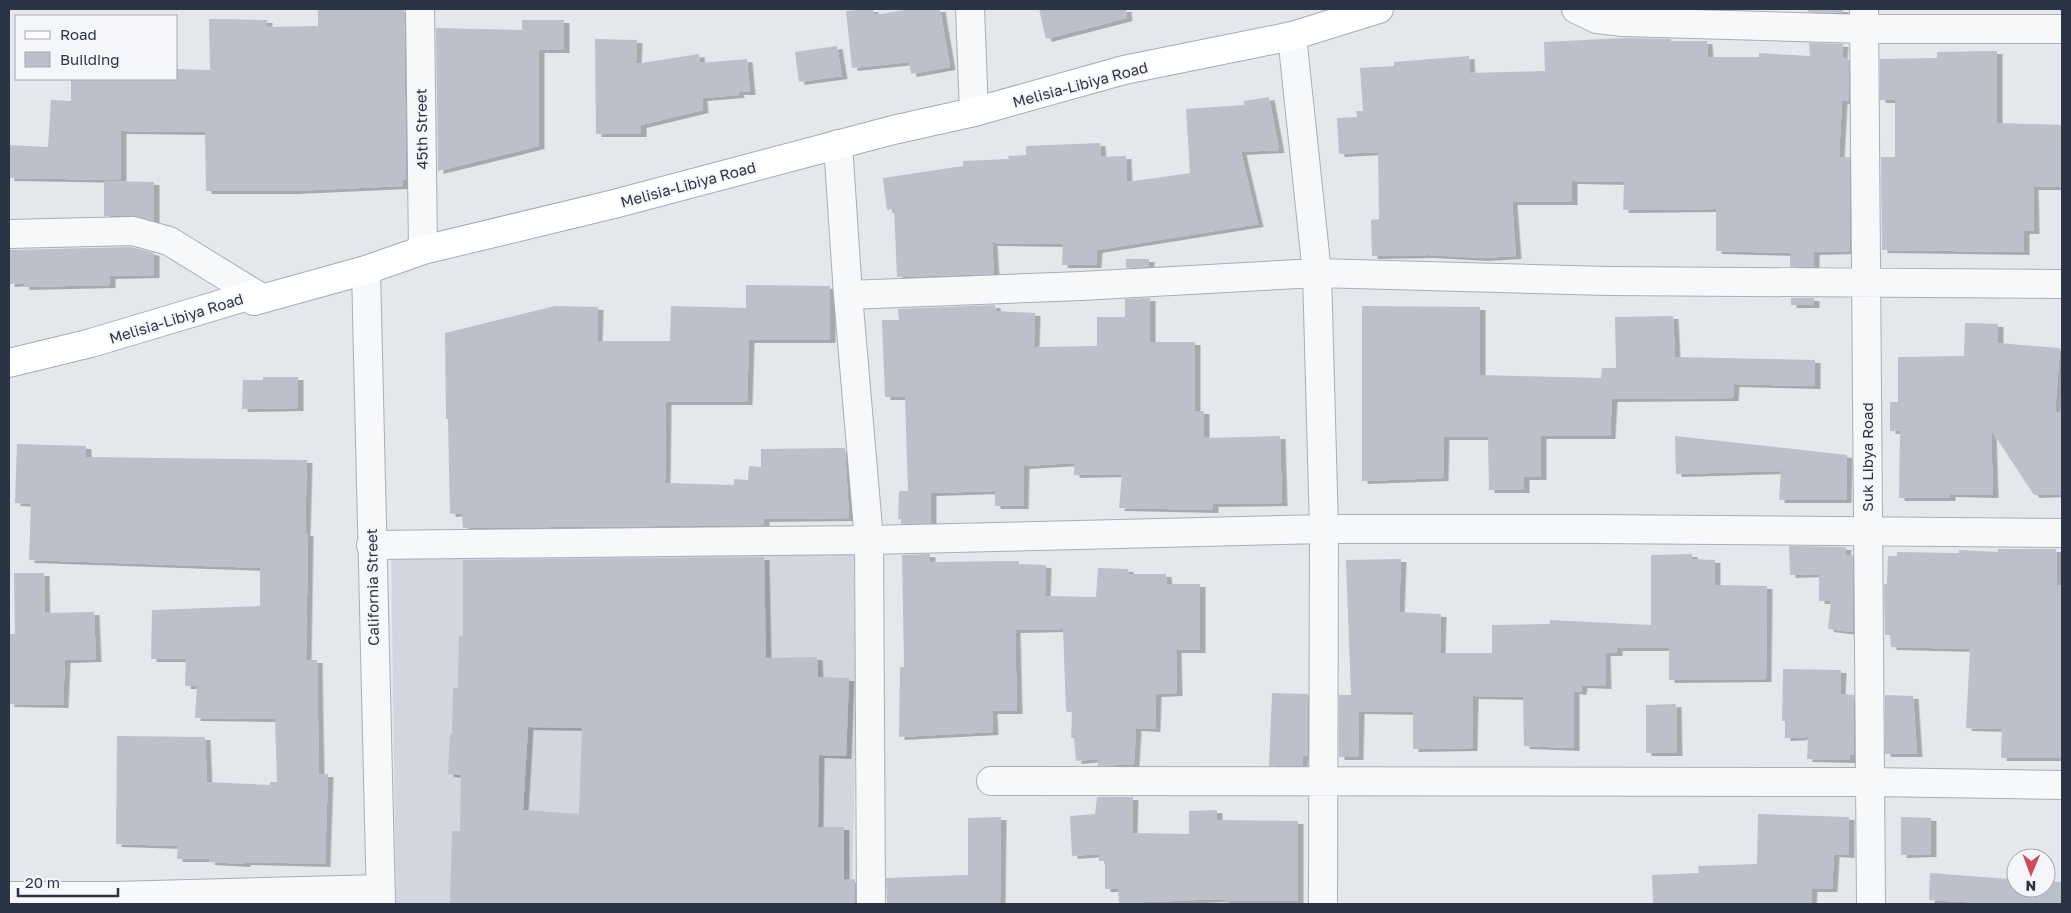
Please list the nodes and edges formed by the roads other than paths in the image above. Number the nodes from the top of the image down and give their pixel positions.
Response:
1 (420, 9) edge
2 (970, 9) edge
3 (1379, 9) edge
4 (1576, 9) edge
5 (1864, 19) edge
6 (2062, 29) edge
7 (1292, 36) junction
8 (974, 112) junction
9 (838, 144) junction
10 (9, 234) edge
11 (423, 250) junction
12 (366, 270) junction
13 (1316, 273) junction
14 (1866, 283) junction
15 (2062, 284) edge
16 (255, 294) junction
17 (848, 294) junction
18 (9, 363) edge
19 (1324, 529) junction
20 (1868, 531) junction
21 (2062, 533) edge
22 (869, 540) junction
23 (371, 545) junction
24 (1323, 780) junction
25 (991, 781) dead end
26 (1869, 782) junction
27 (2062, 785) edge
28 (9, 896) edge
29 (381, 896) edge
30 (871, 904) edge
31 (1323, 904) edge
32 (1871, 904) edge

1 - 11 street, 45th Street
2 - 8 street
3 - 7 main road, Melisia-Libiya Road
4 - 5 street
5 - 6 street
5 - 14 street, Suk Libya Road
7 - 8 main road, Melisia-Libiya Road
7 - 13 street
8 - 9 main road, Melisia-Libiya Road
9 - 11 main road, Melisia-Libiya Road
9 - 17 street
10 - 16 street
11 - 12 main road, Melisia-Libiya Road
12 - 16 main road, Melisia-Libiya Road
12 - 23 street, California Street
13 - 14 street
13 - 17 street
13 - 19 street
14 - 15 street
14 - 20 street, Suk Libya Road
16 - 18 main road, Melisia-Libiya Road
17 - 22 street
19 - 20 street
19 - 22 street
19 - 24 street
20 - 21 street
20 - 26 street, Suk Libya Road
22 - 23 street
22 - 30 street
23 - 29 street, California Street
24 - 25 street
24 - 26 street
24 - 31 street
26 - 27 street
26 - 32 street, Suk Libya Road
28 - 29 street

